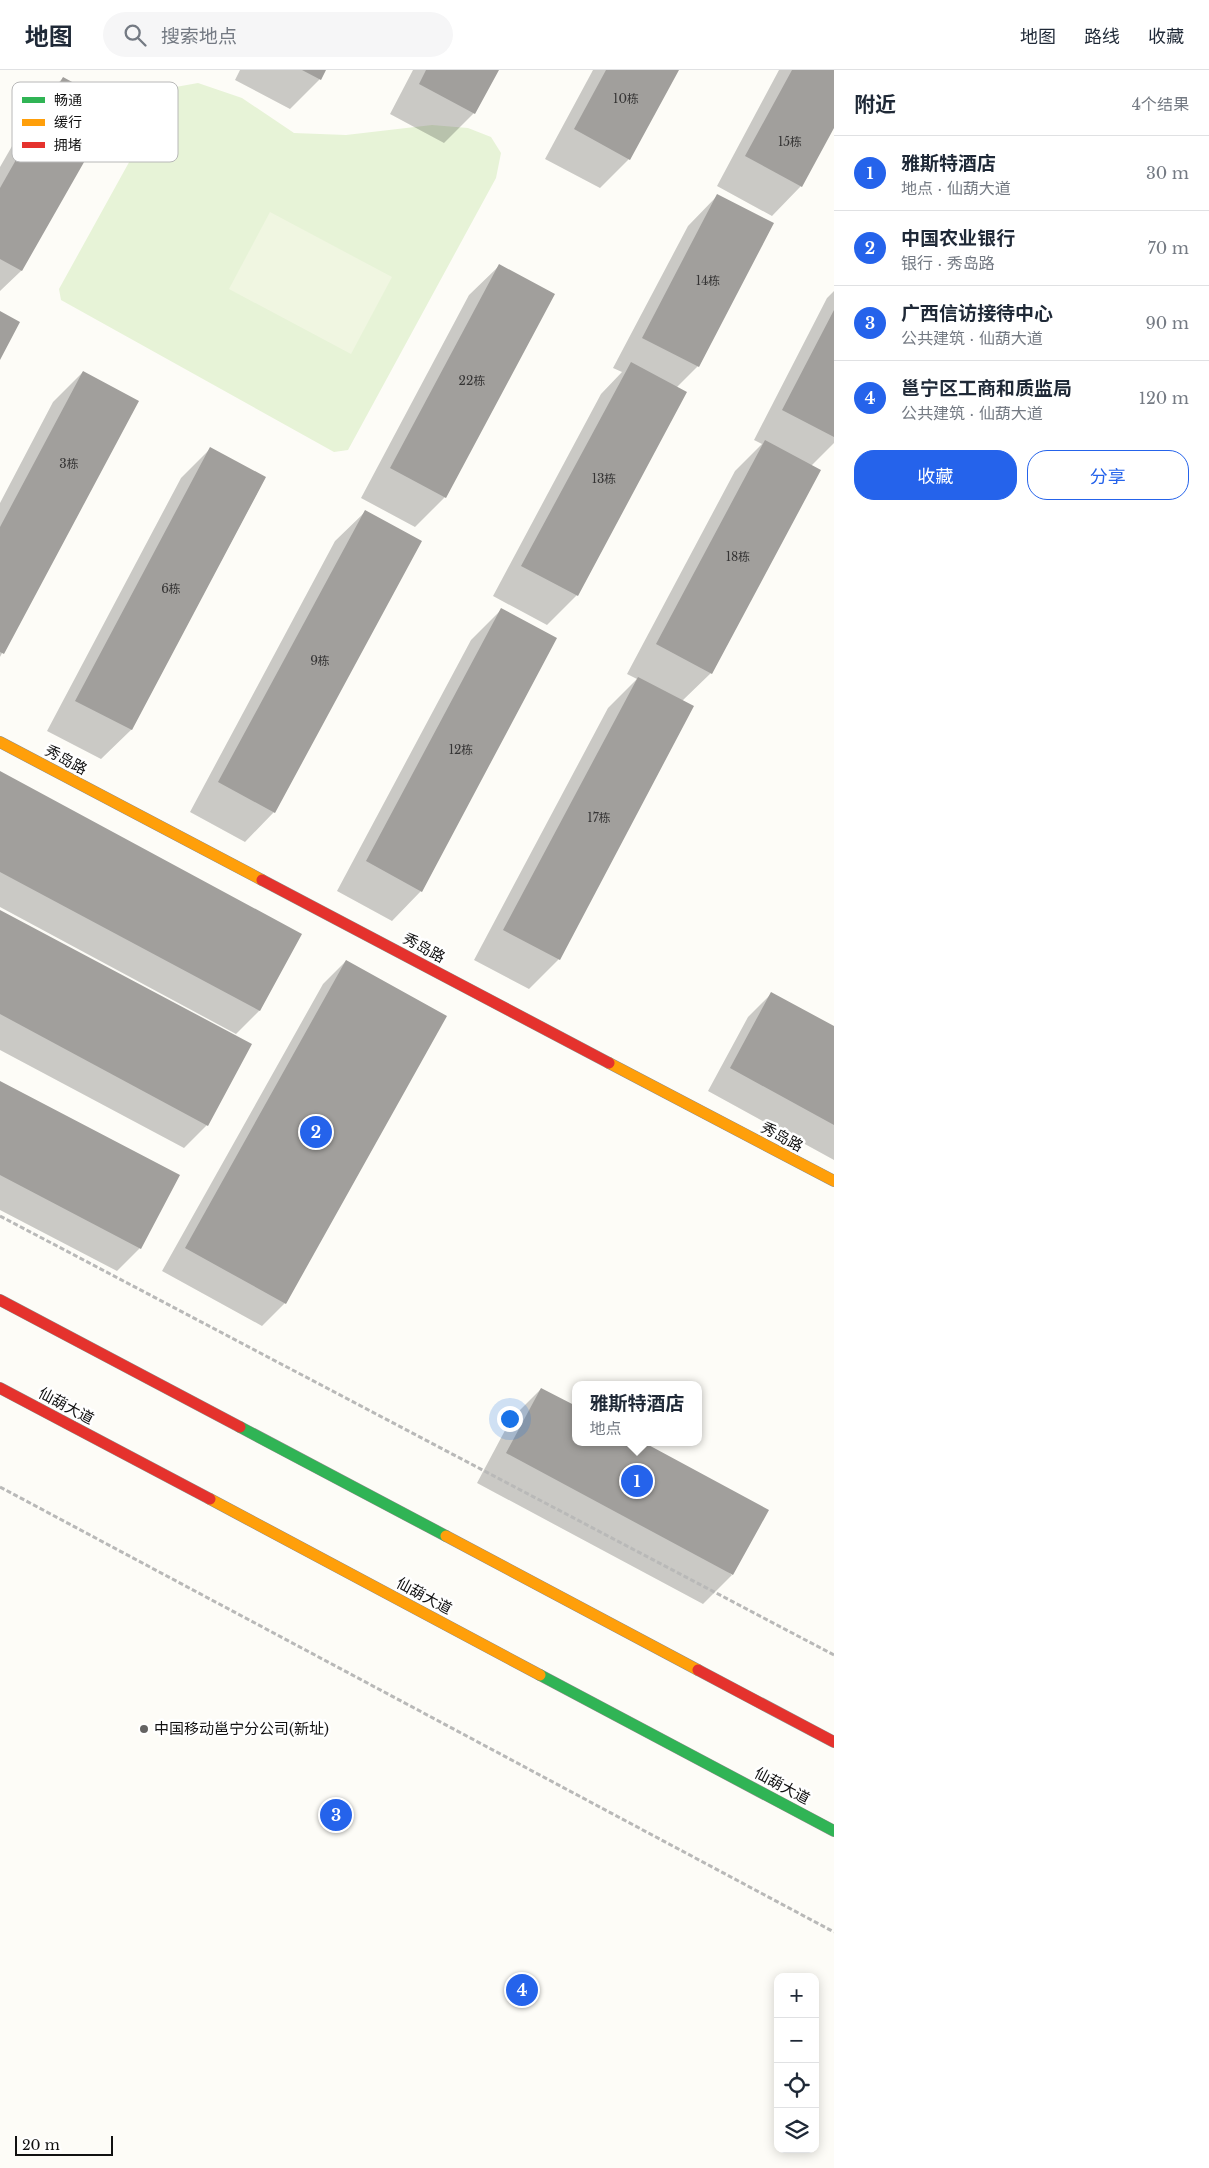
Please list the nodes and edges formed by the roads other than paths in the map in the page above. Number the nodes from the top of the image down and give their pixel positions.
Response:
1 (0, 742) edge
2 (834, 1181) edge
3 (0, 1300) edge
4 (0, 1388) edge
5 (834, 1742) edge
6 (834, 1831) edge

1 - 2 main road, 秀岛路
3 - 5 main road
4 - 6 main road, 仙葫大道

